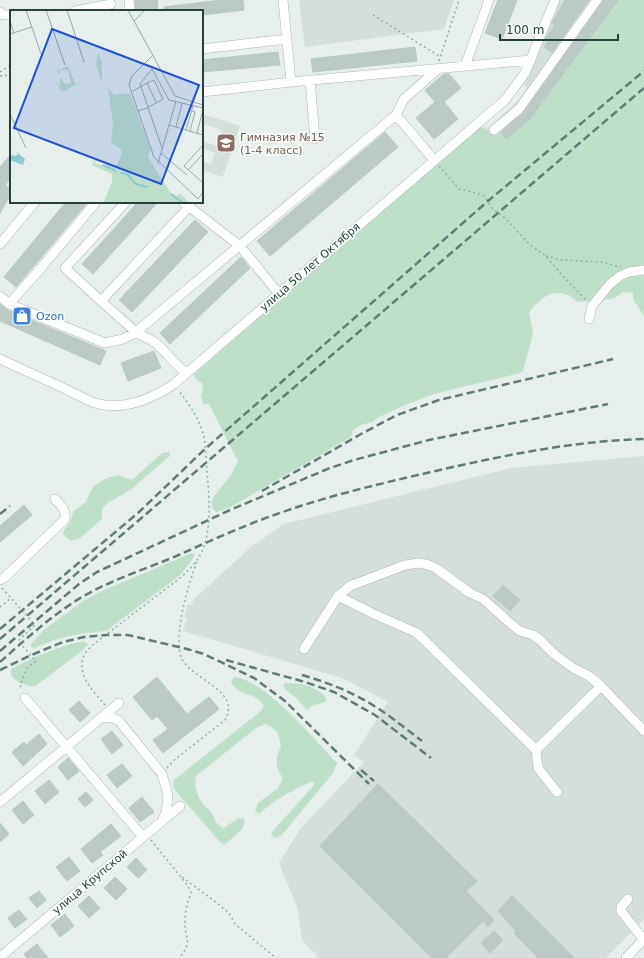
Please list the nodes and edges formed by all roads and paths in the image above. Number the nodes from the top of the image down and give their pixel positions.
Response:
1 (129, 0) edge
2 (283, 0) edge
3 (459, 0) edge
4 (489, 0) edge
5 (554, 0) edge
6 (597, 0) edge
7 (111, 5) edge
8 (81, 10) edge
9 (130, 10) edge
10 (0, 12) edge
11 (10, 15) edge
12 (373, 15) dead end
13 (287, 39) junction
14 (203, 49) edge
15 (531, 60) junction
16 (10, 66) edge
17 (465, 66) junction
18 (438, 69) junction
19 (0, 72) edge
20 (546, 72) junction
21 (10, 75) edge
22 (528, 75) junction
23 (0, 76) edge
24 (310, 80) junction
25 (291, 82) junction
26 (534, 90) junction
27 (203, 92) edge
28 (396, 115) junction
29 (494, 130) dead end
30 (315, 139) dead end
31 (434, 160) junction
32 (34, 203) edge
33 (95, 203) edge
34 (125, 203) edge
35 (186, 205) edge
36 (0, 244) edge
37 (240, 246) junction
38 (546, 256) junction
39 (644, 270) edge
40 (629, 272) junction
41 (279, 294) junction
42 (0, 296) edge
43 (102, 302) junction
44 (9, 304) junction
45 (592, 306) junction
46 (589, 319) dead end
47 (136, 332) junction
48 (0, 359) edge
49 (186, 373) junction
50 (174, 384) junction
51 (55, 499) dead end
52 (198, 559) junction
53 (0, 580) edge
54 (0, 585) edge
55 (338, 596) junction
56 (11, 598) junction
57 (0, 607) edge
58 (304, 649) dead end
59 (601, 686) junction
60 (25, 698) joint
61 (119, 703) dead end
62 (110, 711) junction
63 (101, 718) junction
64 (644, 731) edge
65 (67, 746) junction
66 (536, 750) junction
67 (162, 774) junction
68 (557, 792) dead end
69 (0, 802) edge
70 (180, 806) dead end
71 (161, 822) junction
72 (145, 835) junction
73 (180, 876) junction
74 (628, 900) dead end
75 (644, 940) edge
76 (0, 957) edge
77 (179, 958) edge
78 (276, 958) edge
79 (626, 958) edge

1 - 9 street
2 - 13 street
3 - 12 path
4 - 17 street
5 - 15 street, улица 50 лет Октября
6 - 20 street
7 - 8 street
10 - 11 street
13 - 14 street
13 - 25 street
15 - 17 street
15 - 22 street, улица 50 лет Октября
16 - 19 path
17 - 18 street
18 - 24 street
18 - 28 street
20 - 22 street
20 - 26 street
21 - 23 path
22 - 26 street
22 - 31 street, улица 50 лет Октября
24 - 25 street
24 - 30 street
25 - 27 street
26 - 29 street
28 - 31 street
28 - 37 street
31 - 38 path
31 - 41 street, улица 50 лет Октября
32 - 36 street
33 - 44 street
34 - 43 street
35 - 37 street
35 - 43 street
37 - 41 street
37 - 47 street
38 - 40 path
38 - 45 path
39 - 40 street
40 - 45 street
41 - 49 street, улица 50 лет Октября
42 - 44 street
43 - 47 street
44 - 47 street
45 - 46 street
47 - 49 street
48 - 50 street, улица 50 лет Октября
49 - 50 street, улица 50 лет Октября
50 - 52 path
51 - 53 street
52 - 62 path
52 - 67 path
54 - 56 path
55 - 58 street
55 - 59 street
55 - 66 street
56 - 57 path
56 - 60 path
59 - 64 street
59 - 66 street
60 - 65 street
61 - 62 street
62 - 63 street
63 - 65 street
63 - 67 street
65 - 69 street
65 - 72 street
66 - 68 street
67 - 71 street
70 - 71 street, улица Крупской
71 - 72 street, улица Крупской
72 - 73 path
72 - 76 street, улица Крупской
73 - 77 path
73 - 78 path
74 - 75 street
75 - 79 street

